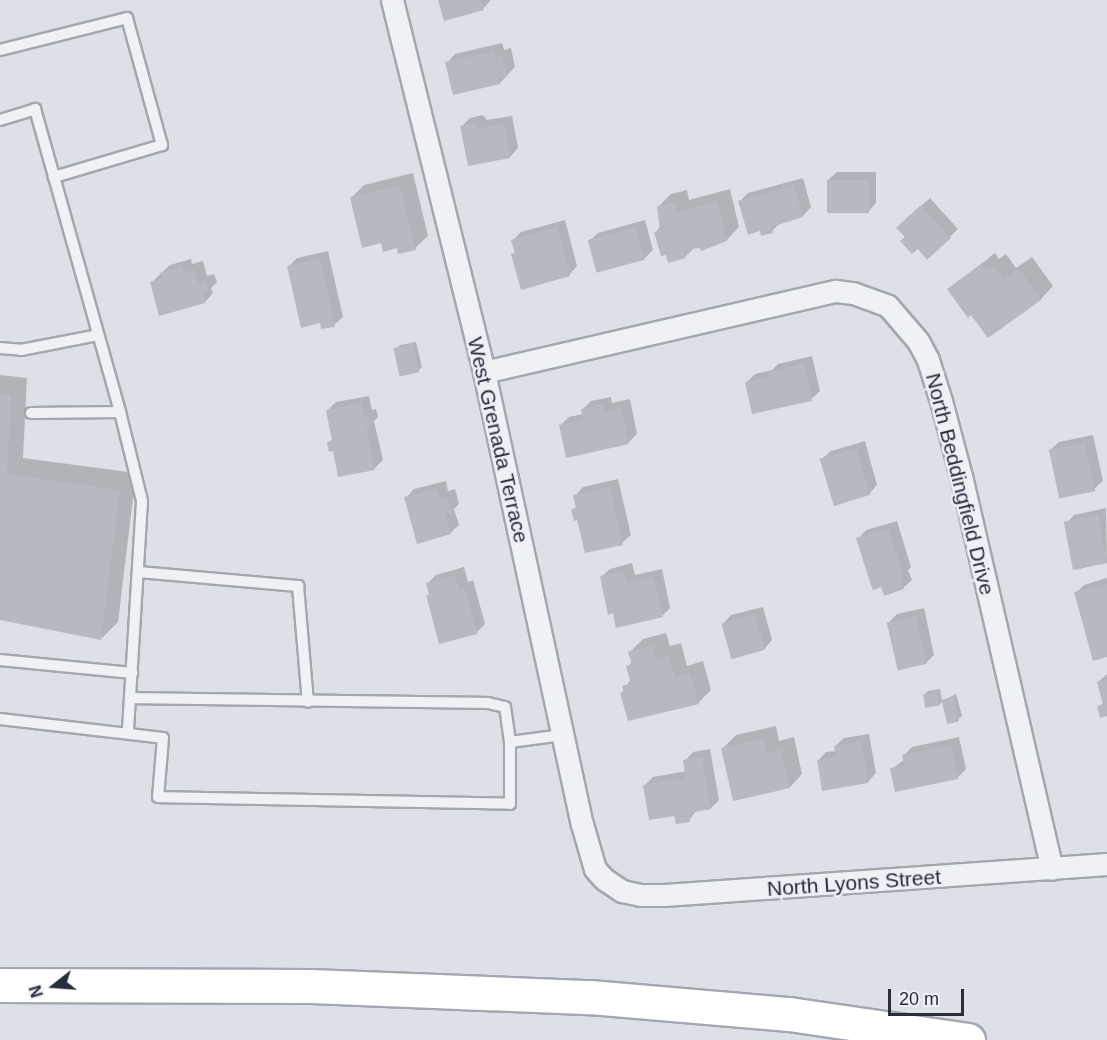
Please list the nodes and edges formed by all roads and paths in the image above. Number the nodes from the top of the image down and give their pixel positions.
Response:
1 (392, 0) edge
2 (0, 50) edge
3 (0, 120) edge
4 (54, 177) junction
5 (98, 335) junction
6 (0, 348) edge
7 (484, 372) junction
8 (120, 412) junction
9 (32, 413) dead end
10 (138, 572) junction
11 (0, 660) edge
12 (132, 673) junction
13 (131, 698) junction
14 (308, 702) junction
15 (0, 719) edge
16 (128, 732) junction
17 (562, 735) junction
18 (510, 742) junction
19 (1107, 864) edge
20 (1052, 869) junction
21 (604, 879) joint
22 (0, 986) edge
23 (968, 1040) edge

1 - 7 street, West Grenada Terrace
2 - 4 lane
3 - 4 lane
4 - 5 lane
5 - 6 lane
5 - 8 lane
7 - 17 street, West Grenada Terrace
7 - 20 street, North Beddingfield Drive
8 - 9 lane
8 - 10 lane
10 - 12 lane
10 - 14 lane
11 - 12 lane
12 - 13 lane
13 - 14 lane
13 - 16 lane
14 - 18 lane
15 - 16 lane
16 - 18 lane
17 - 18 lane
17 - 21 street, West Grenada Terrace
19 - 20 street, North Lyons Street
20 - 21 street, North Lyons Street
22 - 23 highway

